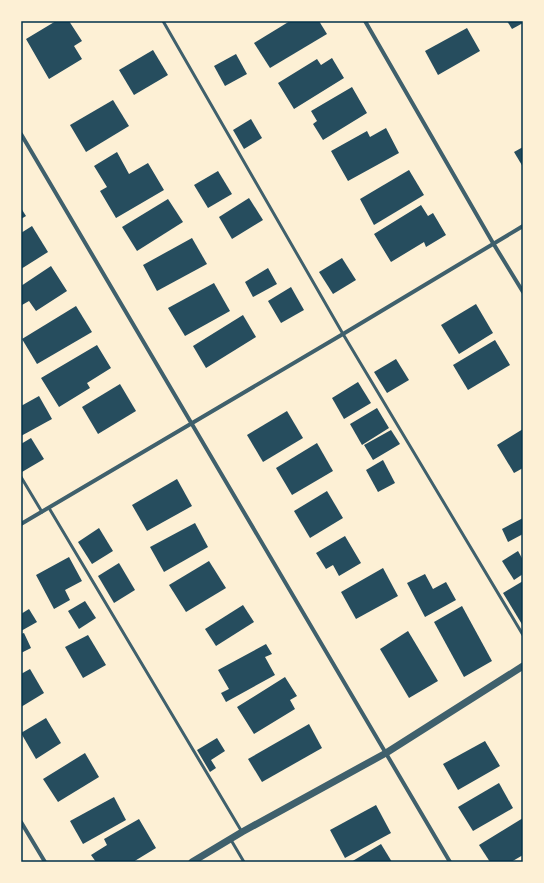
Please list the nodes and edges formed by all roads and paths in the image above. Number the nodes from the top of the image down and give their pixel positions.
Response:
1 (163, 21) edge
2 (365, 21) edge
3 (21, 134) edge
4 (523, 226) edge
5 (493, 243) junction
6 (523, 292) edge
7 (343, 334) junction
8 (192, 424) junction
9 (21, 477) edge
10 (49, 508) junction
11 (42, 512) junction
12 (21, 524) edge
13 (523, 634) edge
14 (523, 666) edge
15 (386, 753) junction
16 (21, 822) edge
17 (242, 832) junction
18 (230, 839) junction
19 (45, 862) edge
20 (192, 862) edge
21 (244, 862) edge
22 (450, 862) edge

1 - 7 lane
2 - 5 street
3 - 8 street
4 - 5 street
5 - 6 street
5 - 7 street
7 - 8 street
7 - 13 lane
8 - 10 street
8 - 15 street
9 - 11 lane
10 - 11 street
10 - 17 lane
11 - 12 street
14 - 15 street
15 - 17 street
15 - 22 street
16 - 19 street
17 - 18 street
18 - 20 street
18 - 21 lane

